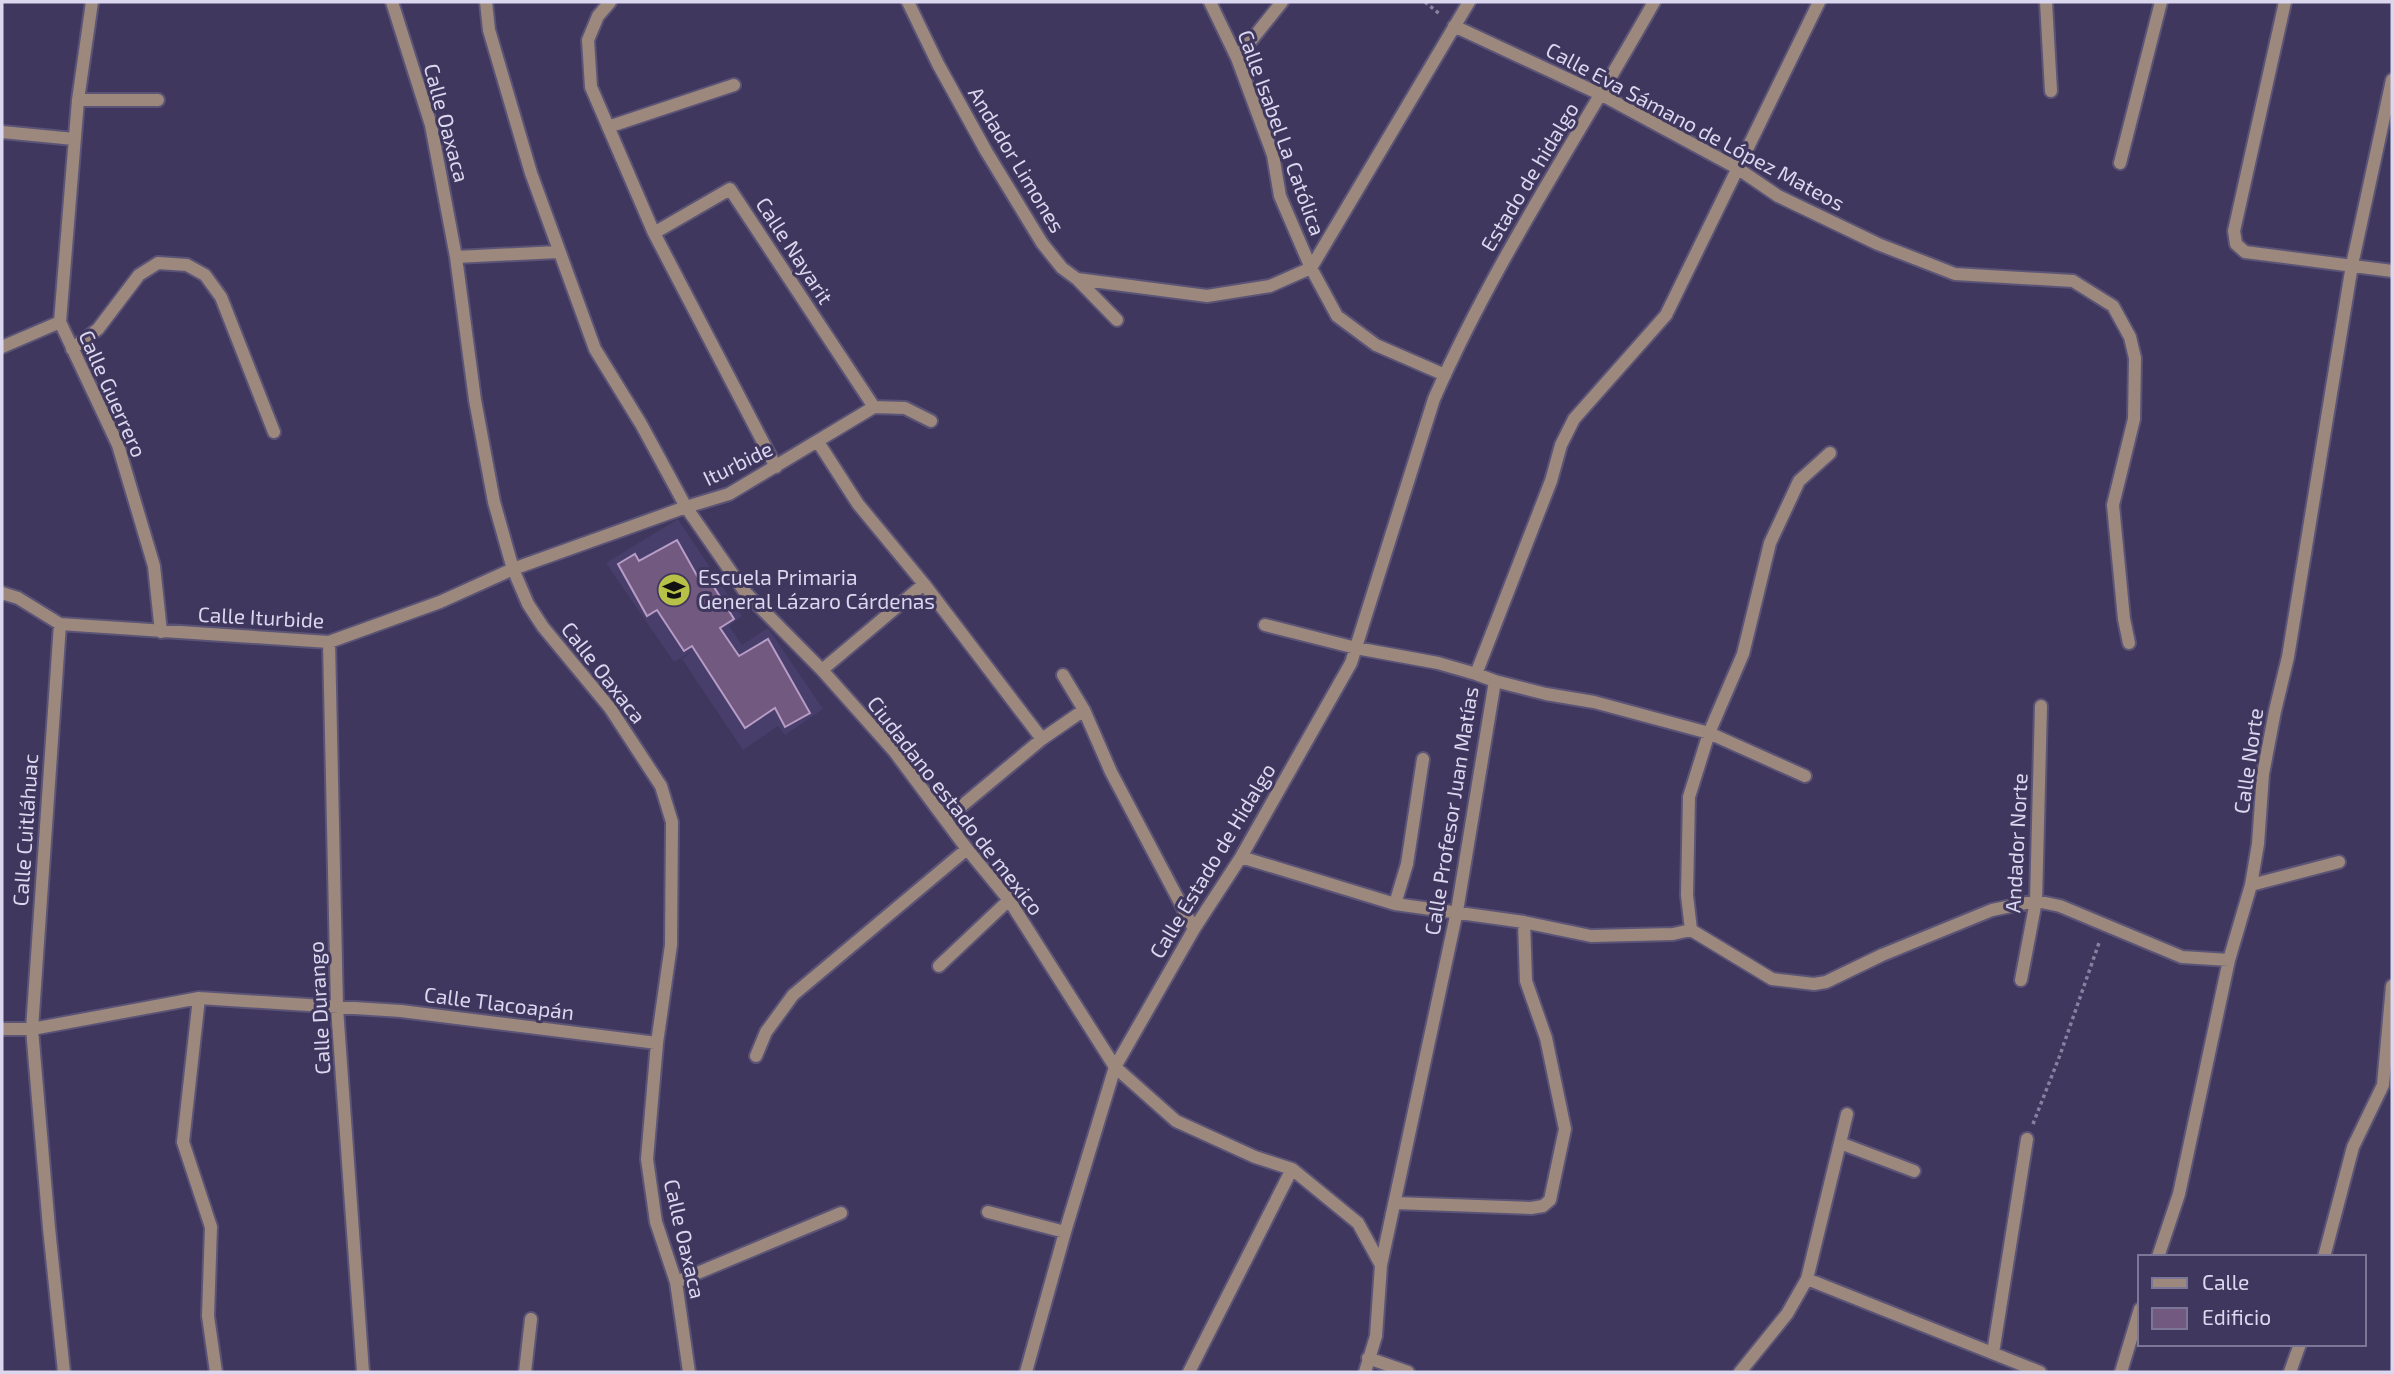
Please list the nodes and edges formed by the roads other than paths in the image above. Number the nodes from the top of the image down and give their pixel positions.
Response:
1 (92, 2) edge
2 (392, 2) edge
3 (486, 2) edge
4 (610, 2) edge
5 (908, 2) edge
6 (1210, 2) edge
7 (1282, 2) edge
8 (1469, 2) edge
9 (1654, 2) edge
10 (1819, 2) edge
11 (2046, 2) edge
12 (2161, 2) edge
13 (2285, 2) edge
14 (1454, 26) junction
15 (1237, 58) junction
16 (2392, 80) edge
17 (734, 85) dead end
18 (2051, 91) dead end
19 (1602, 95) junction
20 (78, 100) junction
21 (158, 100) dead end
22 (608, 127) junction
23 (2, 132) edge
24 (74, 139) junction
25 (2120, 163) dead end
26 (1737, 168) junction
27 (654, 233) junction
28 (558, 252) junction
29 (456, 257) junction
30 (2352, 265) junction
31 (1311, 268) junction
32 (2392, 271) edge
33 (1077, 279) junction
34 (1118, 320) dead end
35 (60, 323) junction
36 (2, 347) edge
37 (72, 349) junction
38 (1445, 375) junction
39 (874, 407) junction
40 (931, 421) dead end
41 (274, 432) dead end
42 (818, 442) junction
43 (1830, 453) dead end
44 (776, 467) junction
45 (686, 507) junction
46 (513, 569) junction
47 (924, 584) junction
48 (2, 593) edge
49 (60, 624) junction
50 (1265, 625) dead end
51 (161, 632) junction
52 (329, 642) junction
53 (2129, 643) dead end
54 (1356, 648) junction
55 (822, 670) junction
56 (1476, 674) junction
57 (1063, 675) dead end
58 (1495, 681) junction
59 (2041, 706) dead end
60 (1084, 710) junction
61 (1709, 733) junction
62 (1042, 738) junction
63 (1423, 759) dead end
64 (1805, 776) dead end
65 (946, 819) junction
66 (967, 849) junction
67 (1241, 856) junction
68 (2339, 862) dead end
69 (2251, 885) junction
70 (1009, 900) junction
71 (2036, 901) junction
72 (1395, 904) junction
73 (1457, 911) junction
74 (1524, 922) junction
75 (1194, 929) junction
76 (1691, 930) junction
77 (2229, 960) junction
78 (939, 965) dead end
79 (2021, 980) dead end
80 (2392, 985) edge
81 (199, 998) junction
82 (337, 1008) junction
83 (32, 1029) junction
84 (2, 1030) edge
85 (657, 1043) junction
86 (756, 1056) dead end
87 (1115, 1067) junction
88 (1847, 1114) dead end
89 (2027, 1139) road end
90 (1840, 1143) junction
91 (1292, 1169) junction
92 (1914, 1171) dead end
93 (1395, 1203) junction
94 (988, 1212) dead end
95 (841, 1213) dead end
96 (1065, 1232) junction
97 (2159, 1255) edge
98 (2325, 1255) edge
99 (1381, 1265) junction
100 (1807, 1279) junction
101 (676, 1282) junction
102 (2138, 1316) edge
103 (531, 1319) dead end
104 (2299, 1346) edge
105 (1993, 1353) junction
106 (1368, 1357) junction
107 (64, 1372) edge
108 (216, 1372) edge
109 (363, 1372) edge
110 (525, 1372) edge
111 (689, 1372) edge
112 (1026, 1372) edge
113 (1189, 1372) edge
114 (1365, 1372) edge
115 (1408, 1372) edge
116 (1740, 1372) edge
117 (2040, 1372) edge
118 (2121, 1372) edge
119 (2290, 1372) edge

1 - 20 street, Calle Guerrero
2 - 29 street, Calle Oaxaca
3 - 28 street, Ciudadano estado de mexico
4 - 22 street
5 - 33 street, Andador Limones
6 - 15 street, Calle Isabel La Católica
7 - 15 street
8 - 14 street
9 - 19 street, Estado de hidalgo
10 - 26 street, Calle Profesor Juan Matías
11 - 18 street
12 - 25 street
13 - 30 street
14 - 19 street, Calle Eva Sámano de López Mateos
14 - 31 street
15 - 31 street, Calle Isabel La Católica
16 - 30 street, Calle Norte
17 - 22 street
19 - 26 street, Calle Eva Sámano de López Mateos
19 - 38 street, Estado de hidalgo
20 - 21 street
20 - 24 street, Calle Guerrero
22 - 27 street
23 - 24 street
24 - 35 street, Calle Guerrero
26 - 53 street, Calle Eva Sámano de López Mateos
26 - 56 street, Calle Profesor Juan Matías
27 - 39 street, Calle Nayarit
27 - 44 street
28 - 29 street
28 - 45 street, Ciudadano estado de mexico
29 - 46 street, Calle Oaxaca
30 - 32 street
30 - 69 street, Calle Norte
31 - 33 street
31 - 38 street, Calle Isabel La Católica
33 - 34 street, Andador Limones
35 - 36 street
35 - 37 street, Calle Guerrero
37 - 41 street
37 - 51 street, Calle Guerrero
38 - 54 street, Calle Estado de Hidalgo
39 - 40 street
39 - 42 street, Iturbide
42 - 44 street, Iturbide
42 - 47 street
43 - 61 street
44 - 45 street, Iturbide
45 - 46 street, Iturbide
45 - 55 street, Ciudadano estado de mexico
46 - 52 street, Calle Iturbide
46 - 85 street, Calle Oaxaca
47 - 55 street
47 - 62 street
48 - 49 street, Calle Iturbide
49 - 51 street, Calle Iturbide
49 - 83 street, Calle Cuitláhuac
50 - 54 street
51 - 52 street, Calle Iturbide
52 - 82 street, Calle Durango
54 - 56 street
54 - 67 street, Calle Estado de Hidalgo
55 - 65 street, Ciudadano estado de mexico
56 - 58 street, Calle Profesor Juan Matías
57 - 60 street
58 - 61 street
58 - 73 street, Calle Profesor Juan Matías
59 - 71 street, Andador Norte
60 - 62 street
60 - 75 street
61 - 64 street
61 - 76 street
62 - 65 street
63 - 72 street
65 - 66 street, Ciudadano estado de mexico
66 - 70 street, Ciudadano estado de mexico
66 - 86 street
67 - 72 street
67 - 75 street, Calle Estado de Hidalgo
68 - 69 street
69 - 77 street, Calle Norte
70 - 78 street
70 - 87 street, Ciudadano estado de mexico
71 - 76 street
71 - 77 street
71 - 79 street, Andador Norte
72 - 73 street
73 - 74 street
73 - 93 street, Calle Profesor Juan Matías
74 - 76 street
74 - 93 street
75 - 87 street, Calle Estado de Hidalgo
77 - 97 street, Calle Norte
80 - 98 street
81 - 82 street, Calle Tlacoapán
81 - 83 street, Calle Tlacoapán
81 - 108 street
82 - 85 street, Calle Tlacoapán
82 - 109 street, Calle Durango
83 - 84 street, Calle Tlacoapán
83 - 107 street, Calle Cuitláhuac
85 - 101 street, Calle Oaxaca
87 - 91 street, Ciudadano estado de mexico
87 - 96 street, Calle Estado de Hidalgo
88 - 90 street
89 - 105 street
90 - 92 street
90 - 100 street
91 - 99 street, Ciudadano estado de mexico
91 - 113 street
93 - 99 street, Calle Profesor Juan Matías
94 - 96 street
95 - 101 street
96 - 112 street, Calle Estado de Hidalgo
99 - 106 street
100 - 105 street
100 - 116 street
101 - 111 street, Calle Oaxaca
102 - 118 street
103 - 110 street
104 - 119 street
105 - 117 street
106 - 114 street
106 - 115 street

